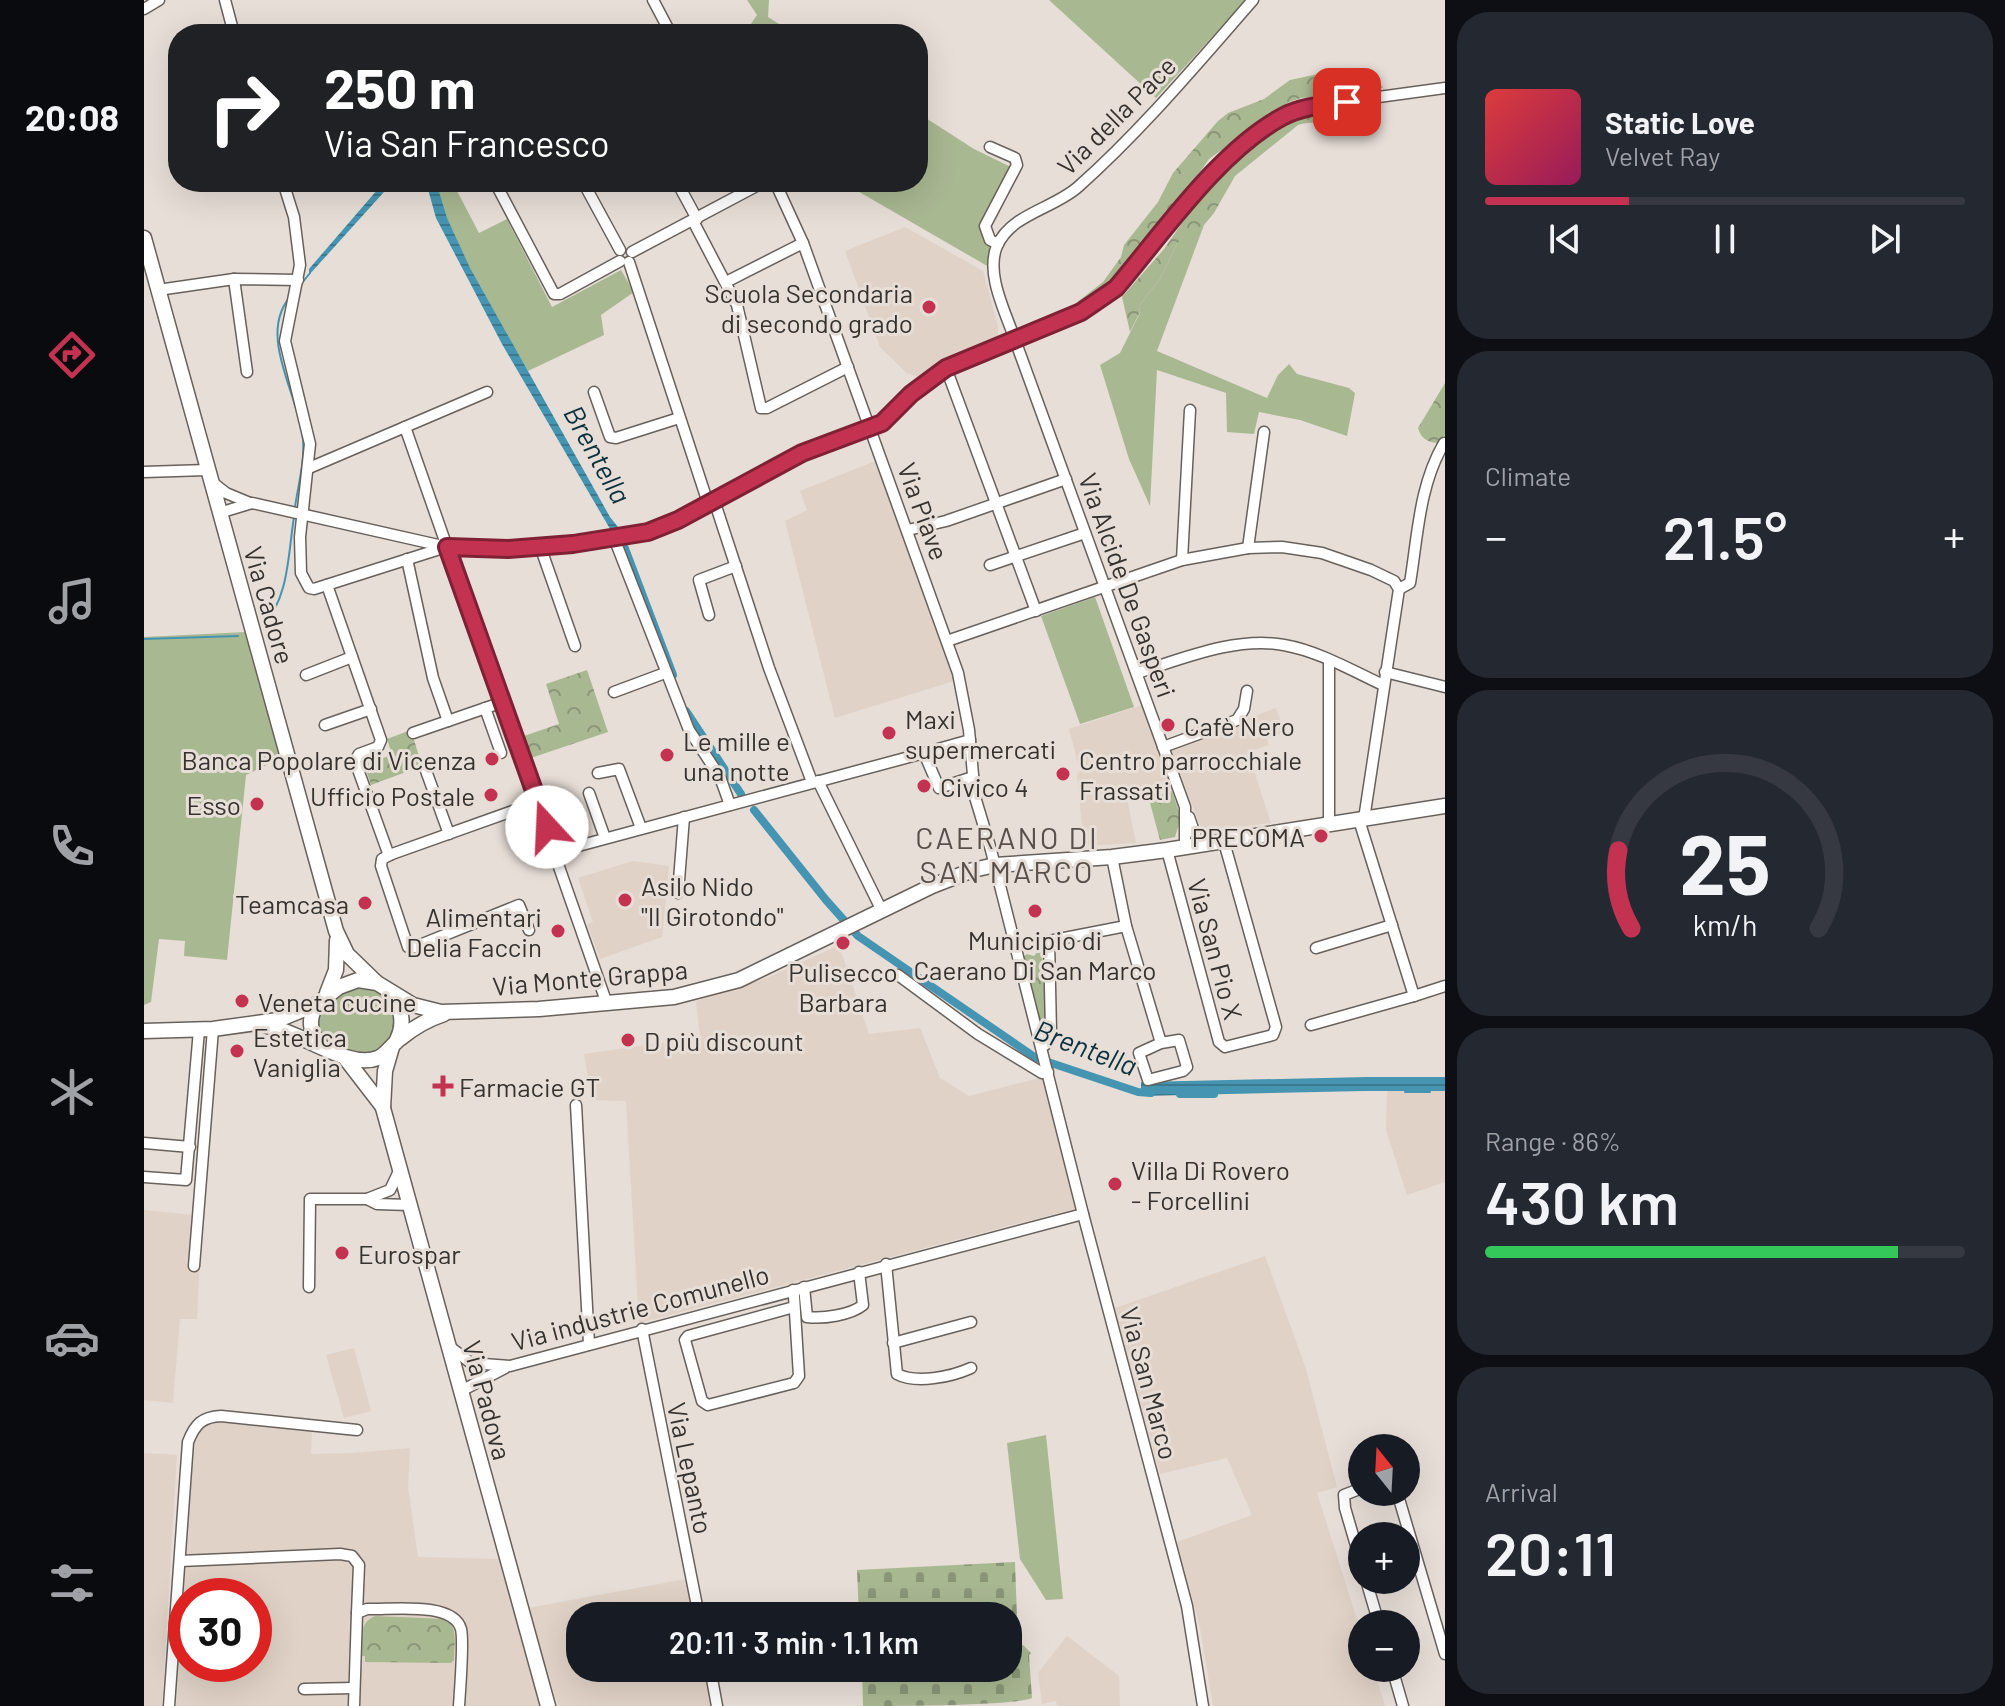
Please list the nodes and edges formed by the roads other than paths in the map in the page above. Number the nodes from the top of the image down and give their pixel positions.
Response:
1 (159, 0) edge
2 (225, 0) edge
3 (653, 0) edge
4 (1253, 0) edge
5 (144, 9) edge
6 (231, 24) edge
7 (666, 24) edge
8 (1445, 88) edge
9 (990, 147) dead end
10 (286, 192) edge
11 (500, 192) edge
12 (589, 192) edge
13 (682, 192) edge
14 (746, 192) edge
15 (780, 192) edge
16 (695, 220) junction
17 (144, 238) edge
18 (803, 243) junction
19 (998, 244) junction
20 (626, 256) junction
21 (234, 279) junction
22 (298, 280) junction
23 (726, 282) junction
24 (158, 290) junction
25 (1015, 340) junction
26 (848, 367) junction
27 (946, 368) junction
28 (247, 372) dead end
29 (487, 392) dead end
30 (594, 392) dead end
31 (1190, 410) dead end
32 (679, 418) junction
33 (405, 427) junction
34 (871, 428) junction
35 (1264, 432) dead end
36 (1444, 443) edge
37 (309, 468) junction
38 (144, 472) edge
39 (209, 476) junction
40 (1066, 479) junction
41 (232, 496) junction
42 (711, 501) junction
43 (252, 503) junction
44 (997, 503) junction
45 (218, 509) junction
46 (300, 515) junction
47 (908, 530) junction
48 (1085, 533) junction
49 (614, 538) junction
50 (540, 546) junction
51 (447, 547) junction
52 (1248, 548) junction
53 (1016, 556) junction
54 (407, 559) junction
55 (1182, 560) junction
56 (990, 565) dead end
57 (736, 566) junction
58 (327, 585) junction
59 (1397, 585) junction
60 (1105, 587) junction
61 (1036, 611) junction
62 (709, 615) dead end
63 (947, 641) junction
64 (575, 646) dead end
65 (352, 657) junction
66 (1329, 660) junction
67 (1385, 672) junction
68 (665, 673) junction
69 (1137, 673) junction
70 (306, 675) dead end
71 (1383, 685) junction
72 (1445, 687) edge
73 (1247, 691) dead end
74 (614, 692) dead end
75 (503, 702) junction
76 (485, 708) junction
77 (371, 709) junction
78 (448, 721) junction
79 (325, 725) dead end
80 (413, 733) dead end
81 (970, 740) junction
82 (1163, 747) junction
83 (501, 753) dead end
84 (924, 753) junction
85 (425, 768) dead end
86 (598, 773) dead end
87 (973, 777) junction
88 (815, 782) junction
89 (589, 793) dead end
90 (538, 802) junction
91 (730, 805) junction
92 (1445, 806) edge
93 (684, 817) junction
94 (1361, 820) junction
95 (1329, 825) junction
96 (641, 828) junction
97 (449, 834) junction
98 (605, 838) junction
99 (1224, 842) junction
100 (1192, 846) junction
101 (1167, 850) junction
102 (556, 852) junction
103 (392, 854) junction
104 (1112, 857) junction
105 (995, 865) junction
106 (678, 893) dead end
107 (882, 911) junction
108 (1392, 925) junction
109 (1126, 926) junction
110 (529, 930) dead end
111 (336, 931) junction
112 (1316, 948) dead end
113 (898, 975) dead end
114 (377, 983) junction
115 (1445, 986) edge
116 (392, 994) junction
117 (1414, 996) junction
118 (320, 1000) junction
119 (607, 1004) junction
120 (451, 1013) junction
121 (255, 1025) junction
122 (1311, 1025) dead end
123 (206, 1030) junction
124 (144, 1031) edge
125 (1161, 1043) junction
126 (394, 1044) junction
127 (324, 1046) junction
128 (1042, 1048) junction
129 (346, 1059) junction
130 (1047, 1067) junction
131 (576, 1105) dead end
132 (383, 1108) junction
133 (144, 1143) edge
134 (190, 1147) junction
135 (400, 1169) junction
136 (144, 1177) edge
137 (390, 1190) junction
138 (367, 1199) junction
139 (408, 1201) junction
140 (1083, 1214) junction
141 (886, 1264) junction
142 (194, 1266) dead end
143 (859, 1272) junction
144 (309, 1287) dead end
145 (798, 1288) junction
146 (794, 1307) junction
147 (971, 1322) dead end
148 (642, 1329) junction
149 (893, 1343) junction
150 (589, 1344) junction
151 (448, 1346) junction
152 (486, 1365) junction
153 (510, 1366) junction
154 (971, 1368) dead end
155 (456, 1375) junction
156 (461, 1391) junction
157 (357, 1430) dead end
158 (1348, 1493) edge
159 (1401, 1506) edge
160 (1349, 1522) edge
161 (180, 1561) junction
162 (696, 1602) edge
163 (357, 1613) junction
164 (1445, 1654) edge
165 (713, 1682) edge
166 (1396, 1682) edge
167 (354, 1688) junction
168 (304, 1689) dead end
169 (169, 1706) edge
170 (354, 1706) edge
171 (459, 1706) edge
172 (548, 1706) edge
173 (717, 1706) edge
174 (1203, 1706) edge
175 (1403, 1706) edge

1 - 5 street
2 - 6 street
3 - 7 street
4 - 19 street, Via della Pace
8 - 25 street
9 - 19 street, Via della Pace
10 - 22 street
11 - 20 street
12 - 20 street
13 - 16 street
14 - 16 street
15 - 18 street, Via Piave
16 - 20 street
16 - 23 street
17 - 24 main road, Via Cadore
18 - 23 street
18 - 26 street, Via Piave
19 - 25 street, Via della Pace
20 - 32 street
21 - 22 street
21 - 24 street
21 - 28 street
22 - 37 street
23 - 26 street
24 - 39 main road, Via Cadore
25 - 27 street
25 - 40 street, Via Alcide De Gasperi
26 - 34 street, Via Piave
27 - 34 street
27 - 44 street
29 - 33 street
30 - 32 street
31 - 55 street
32 - 42 street
33 - 37 street
33 - 51 street
34 - 42 street
34 - 47 street, Via Piave
35 - 52 street
36 - 59 street
37 - 46 street
38 - 39 street
39 - 41 street
39 - 45 main road, Via Cadore
40 - 44 street
40 - 48 street, Via Alcide De Gasperi
41 - 43 street
41 - 45 street
42 - 49 street
42 - 57 street
43 - 45 street
43 - 46 street
44 - 47 street
44 - 53 street
45 - 111 main road, Via Cadore
46 - 51 street
46 - 58 street
47 - 63 street, Via Piave
48 - 53 street
48 - 60 street, Via Alcide De Gasperi
49 - 50 street
49 - 68 street
50 - 51 street
50 - 64 street
51 - 54 street
51 - 75 street
52 - 55 street
52 - 59 street
53 - 56 street
53 - 61 street
54 - 58 street
54 - 78 street
55 - 60 street
57 - 62 street
57 - 88 street
58 - 65 street
59 - 67 street
60 - 61 street
60 - 69 street, Via Alcide De Gasperi
61 - 63 street
63 - 81 street, Via Piave
65 - 70 street
65 - 77 street
66 - 69 street
66 - 71 street
66 - 95 street
67 - 71 street
67 - 72 street
68 - 74 street
68 - 91 street
69 - 82 street, Via Alcide De Gasperi
71 - 94 street
73 - 82 street
75 - 76 street
75 - 90 street
76 - 78 street
76 - 83 street
77 - 79 street
77 - 103 street
78 - 80 street
81 - 84 street
81 - 87 street, Via Piave
82 - 100 street, Via Alcide De Gasperi
84 - 87 street
84 - 88 street
85 - 97 street
86 - 96 street
87 - 105 street, Via Piave
88 - 91 street
88 - 107 street
89 - 98 street
90 - 97 street
90 - 102 street
91 - 93 street
92 - 94 main road, Via Monte Grappa
93 - 96 street
93 - 106 street
94 - 95 main road, Via Monte Grappa
94 - 108 street
95 - 99 main road, Via Monte Grappa
96 - 98 street
97 - 103 street
98 - 102 street
99 - 100 main road, Via Monte Grappa
99 - 101 street, Via San Pio X
100 - 101 main road, Via Monte Grappa
101 - 104 main road, Via Monte Grappa
102 - 119 street
103 - 110 street
104 - 105 main road, Via Monte Grappa
104 - 109 street
105 - 107 main road, Via Monte Grappa
105 - 128 street, Via Piave
107 - 119 main road, Via Monte Grappa
108 - 112 street
108 - 117 street
109 - 125 street
109 - 128 street
111 - 114 main road, Via Cadore
111 - 118 main road, Via Cadore
113 - 130 street
114 - 116 main road, Via Monte Grappa
114 - 118 main road
115 - 117 street
116 - 120 main road, Via Monte Grappa
116 - 126 main road
117 - 122 street
118 - 121 main road
118 - 127 main road
119 - 120 main road, Via Monte Grappa
120 - 126 main road, Via Monte Grappa
121 - 123 main road
121 - 127 main road
123 - 124 main road
123 - 134 street
123 - 142 street
125 - 125 street
126 - 129 main road, Via Monte Grappa
126 - 132 main road, Via Padova
127 - 129 main road
128 - 130 street, Via San Marco
129 - 132 main road, Via Padova
130 - 140 street, Via San Marco
131 - 150 street
132 - 135 main road, Via Padova
133 - 134 street
134 - 136 street
135 - 137 street
135 - 139 main road, Via Padova
137 - 138 street
137 - 139 street
138 - 139 street
138 - 144 street
139 - 151 main road, Via Padova
140 - 141 street, Via industrie Comunello
140 - 174 street, Via San Marco
141 - 143 street, Via industrie Comunello
141 - 149 street
143 - 145 street, Via industrie Comunello
143 - 145 street, Via industrie Comunello
145 - 146 street
145 - 148 street, Via industrie Comunello
146 - 146 street
147 - 149 street
148 - 150 street, Via industrie Comunello
148 - 162 street, Via Lepanto
149 - 154 street
150 - 153 street, Via industrie Comunello
151 - 152 street
151 - 155 main road, Via Padova
152 - 153 street, Via industrie Comunello
152 - 155 street
153 - 156 street
155 - 156 main road, Via Padova
156 - 172 main road, Via Padova
157 - 161 street
158 - 160 street
159 - 164 street
161 - 163 street
161 - 169 street
163 - 167 street
163 - 171 street
165 - 173 street
166 - 175 street
167 - 168 street
167 - 170 street

